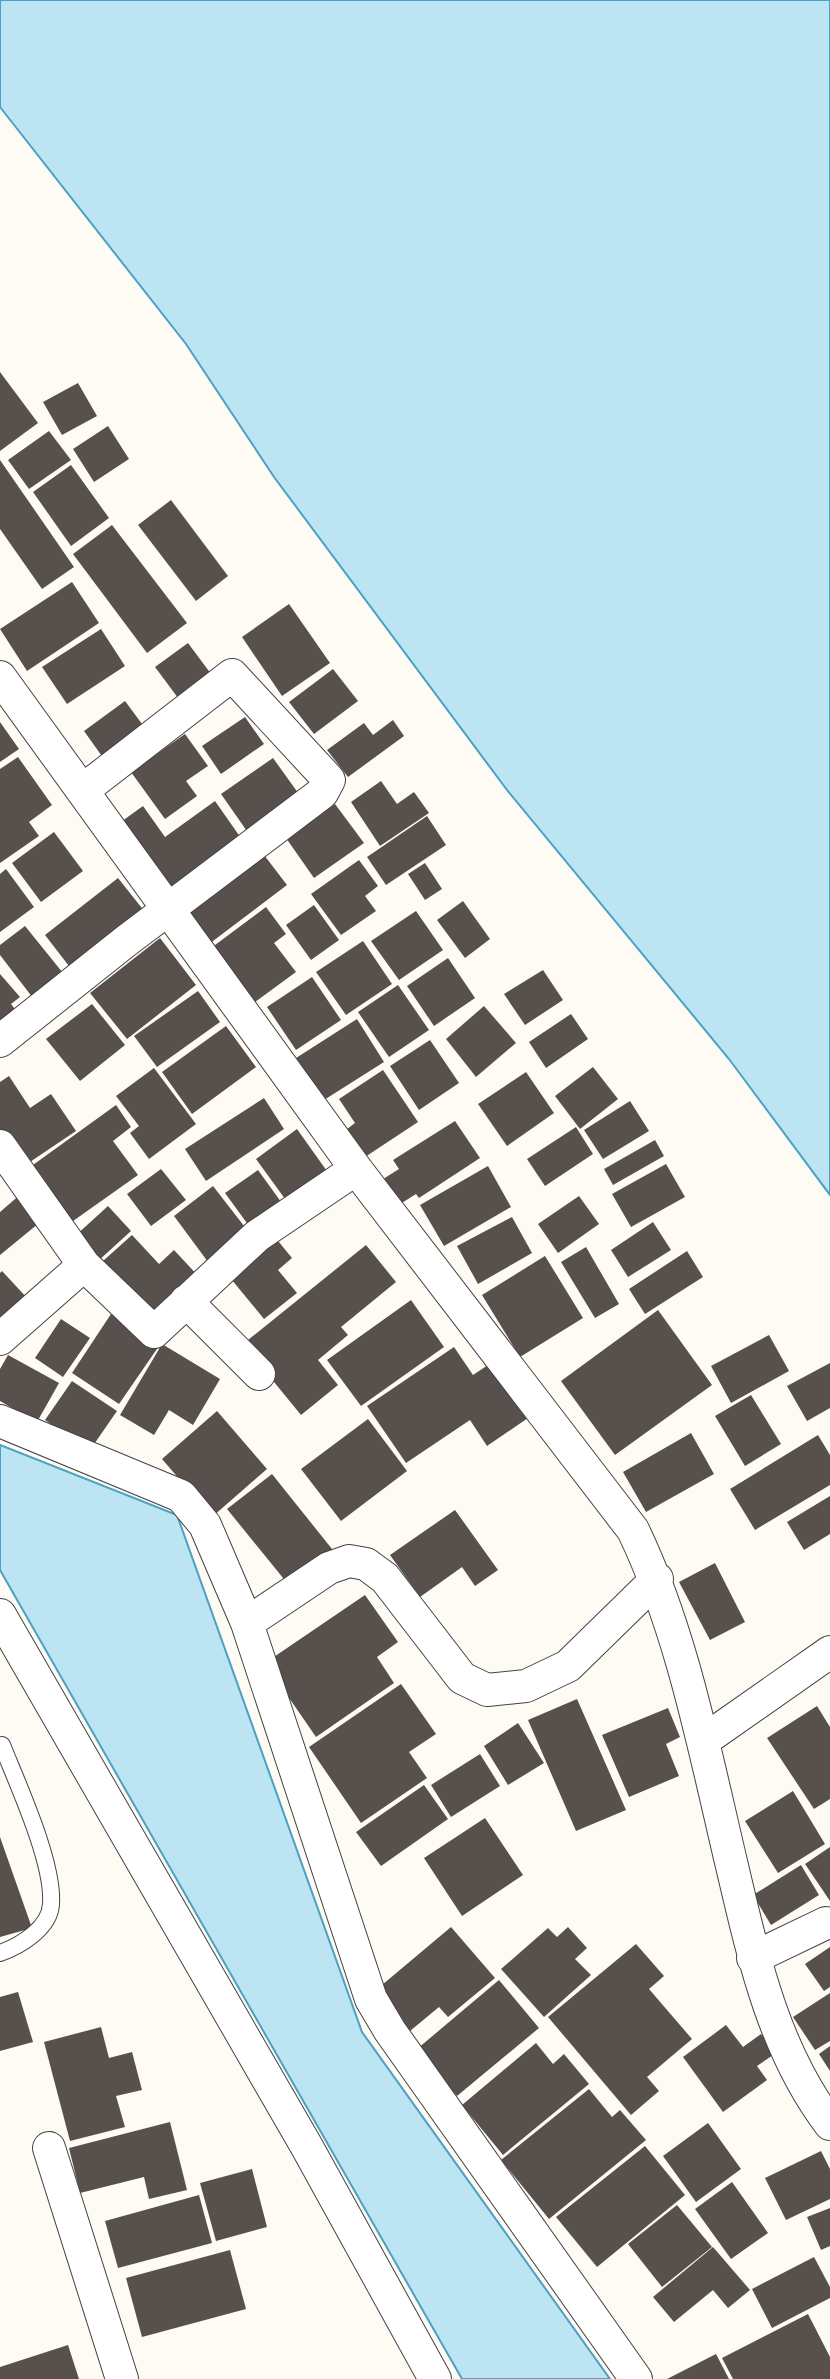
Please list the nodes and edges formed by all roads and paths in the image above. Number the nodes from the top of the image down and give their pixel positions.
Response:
1 (3, 688) edge
2 (83, 790) junction
3 (169, 908) junction
4 (0, 1041) edge
5 (0, 1146) edge
6 (356, 1169) junction
7 (84, 1265) junction
8 (186, 1301) junction
9 (0, 1339) edge
10 (259, 1374) dead end
11 (0, 1421) edge
12 (657, 1579) junction
13 (0, 1615) edge
14 (247, 1623) junction
15 (830, 1652) edge
16 (703, 1741) junction
17 (2, 1745) edge
18 (826, 1923) dead end
19 (0, 1953) edge
20 (753, 1958) junction
21 (830, 2124) edge
22 (49, 2148) dead end
23 (122, 2379) edge
24 (435, 2379) edge
25 (636, 2379) edge

1 - 2 street
2 - 3 street
2 - 3 street
3 - 4 street
3 - 6 street
5 - 7 street
6 - 8 street
6 - 12 street
7 - 8 street
7 - 9 street
8 - 10 street
11 - 14 street
12 - 14 street
12 - 16 street
13 - 24 street
14 - 25 street
15 - 16 street
16 - 20 street
17 - 19 lane
18 - 20 street
20 - 21 street
22 - 23 street

